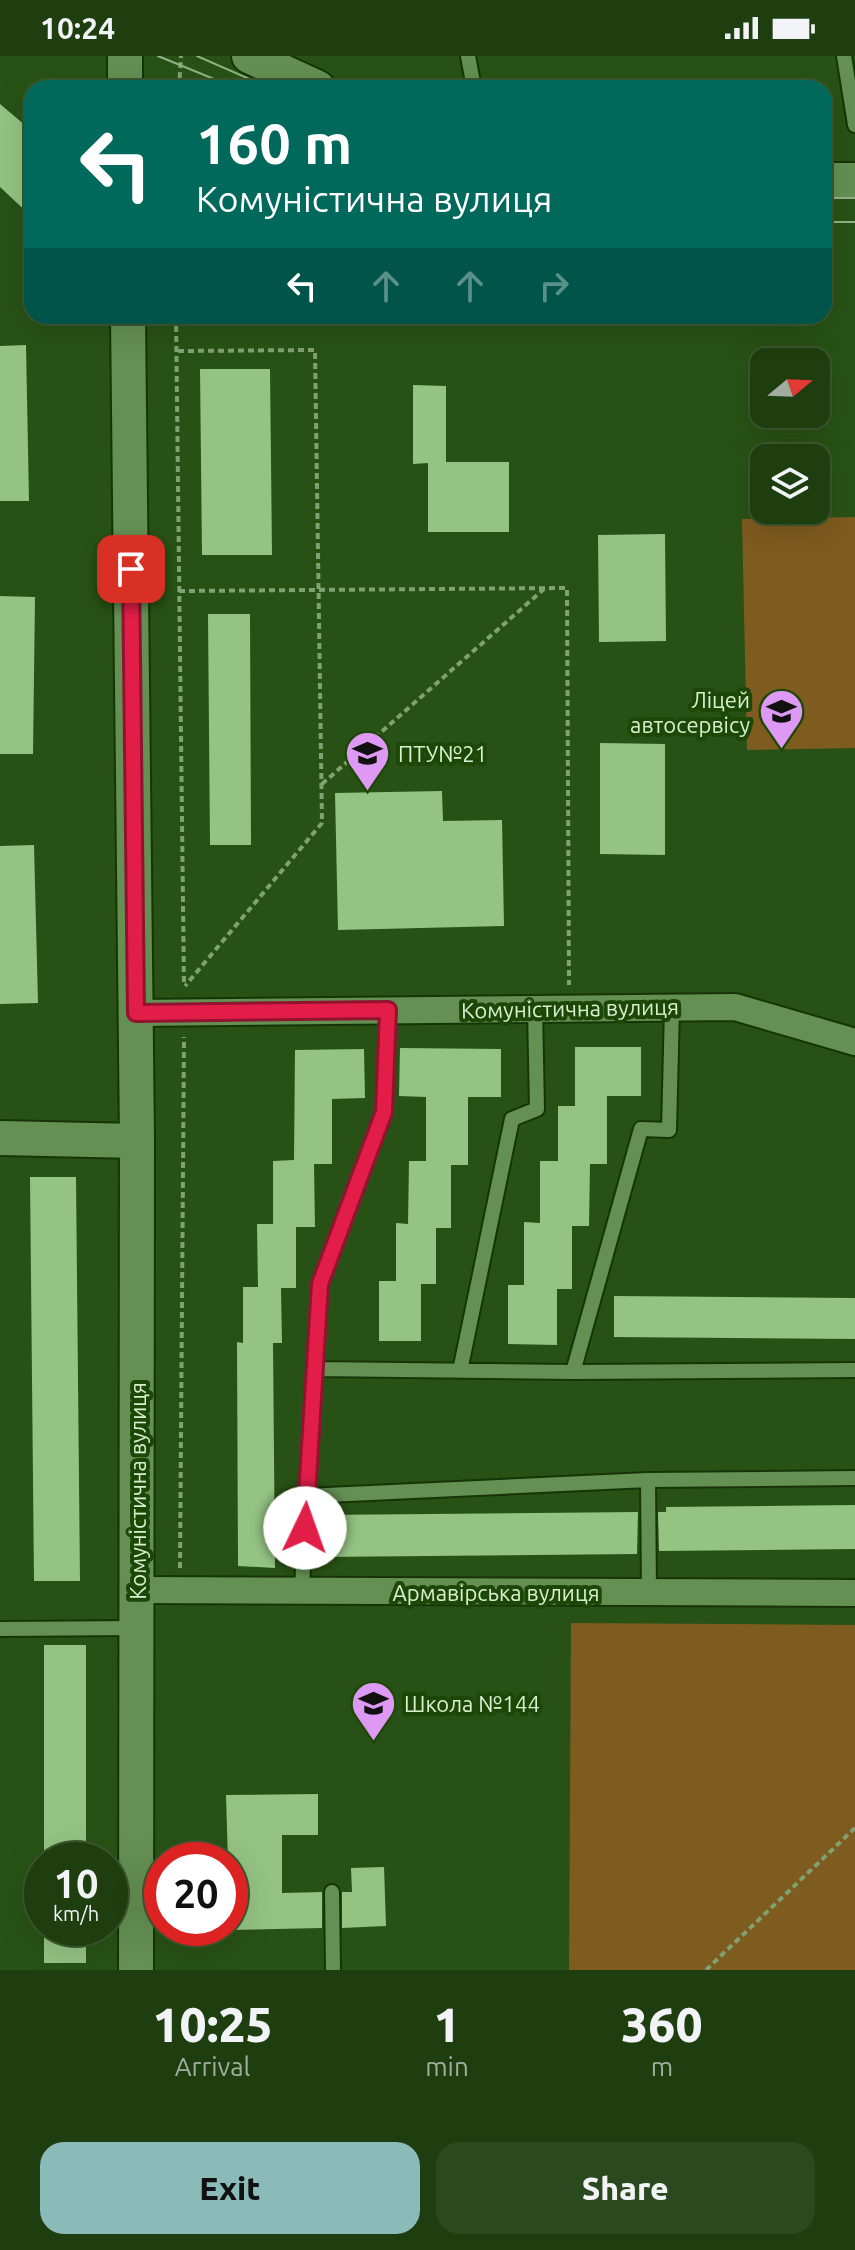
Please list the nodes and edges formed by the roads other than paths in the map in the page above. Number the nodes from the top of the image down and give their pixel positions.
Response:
1 (125, 56) edge
2 (249, 56) edge
3 (468, 56) edge
4 (844, 56) edge
5 (125, 80) edge
6 (301, 80) edge
7 (472, 80) edge
8 (855, 125) edge
9 (832, 180) edge
10 (855, 180) edge
11 (128, 324) edge
12 (672, 1008) junction
13 (535, 1009) junction
14 (388, 1010) junction
15 (136, 1013) junction
16 (855, 1042) edge
17 (0, 1138) edge
18 (137, 1141) junction
19 (315, 1369) junction
20 (855, 1370) edge
21 (460, 1371) junction
22 (573, 1372) junction
23 (855, 1478) edge
24 (648, 1480) junction
25 (306, 1496) junction
26 (136, 1590) junction
27 (302, 1591) junction
28 (649, 1592) junction
29 (855, 1593) edge
30 (136, 1628) junction
31 (0, 1629) edge
32 (332, 1892) dead end
33 (136, 1970) edge
34 (333, 1970) edge

1 - 5 street
2 - 6 street
3 - 7 lane
4 - 8 lane
9 - 10 street
11 - 15 street, Комуністична вулиця
12 - 13 street, Комуністична вулиця
12 - 16 street, Комуністична вулиця
12 - 22 lane
13 - 14 street, Комуністична вулиця
13 - 21 lane
14 - 15 street, Комуністична вулиця
14 - 19 lane
15 - 18 street, Комуністична вулиця
17 - 18 street
18 - 26 street, Комуністична вулиця
19 - 21 lane
19 - 25 lane
20 - 22 lane
21 - 22 lane
23 - 24 lane
24 - 25 lane
24 - 28 lane
25 - 27 lane
26 - 27 street, Армавірська вулиця
26 - 30 street, Комуністична вулиця
27 - 28 street, Армавірська вулиця
28 - 29 street, Армавірська вулиця
30 - 31 lane
30 - 33 street, Комуністична вулиця
32 - 34 lane

